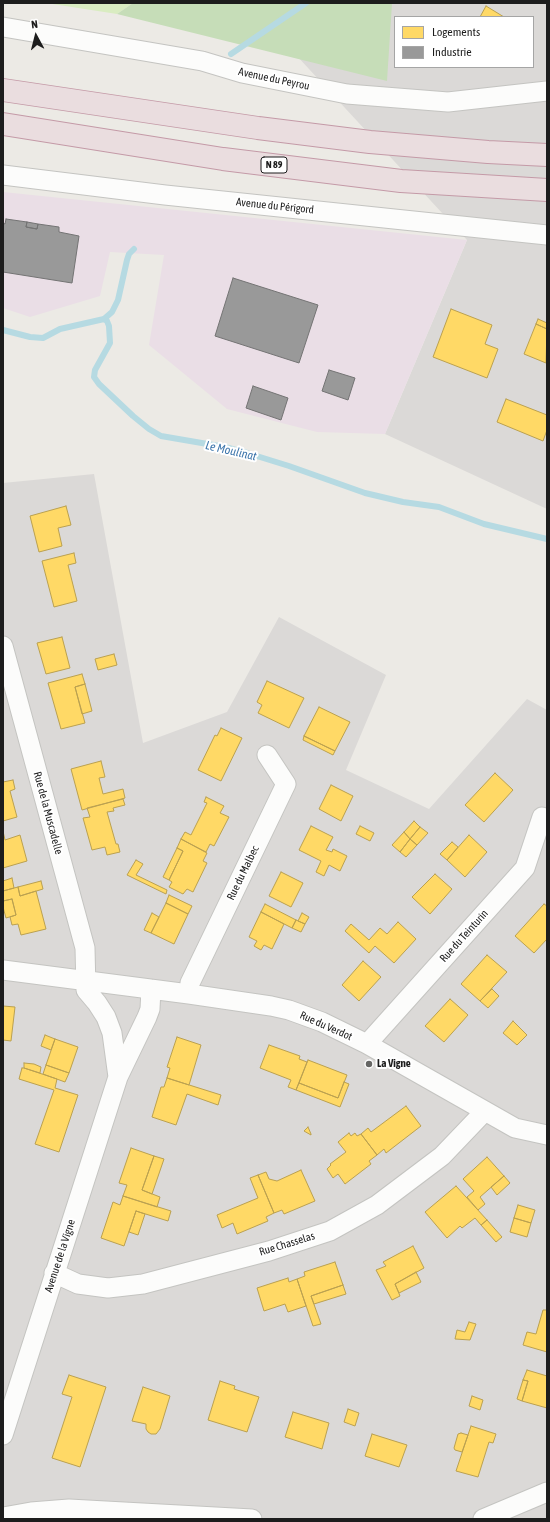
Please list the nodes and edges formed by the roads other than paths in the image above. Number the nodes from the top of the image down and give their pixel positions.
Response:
1 (3, 27) edge
2 (3, 90) edge
3 (547, 91) edge
4 (3, 124) edge
5 (547, 155) edge
6 (3, 175) edge
7 (547, 190) edge
8 (547, 235) edge
9 (3, 646) edge
10 (267, 755) dead end
11 (542, 817) dead end
12 (3, 970) edge
13 (84, 980) junction
14 (151, 989) junction
15 (189, 994) junction
16 (366, 1044) junction
17 (118, 1077) junction
18 (484, 1111) junction
19 (547, 1135) edge
20 (54, 1273) junction
21 (3, 1435) edge
22 (547, 1492) edge
23 (3, 1517) edge
24 (252, 1519) edge
25 (483, 1519) edge

1 - 3 street, Avenue du Peyrou
2 - 5 highway
4 - 7 highway, N 89
6 - 8 street, Avenue du Périgord
9 - 13 street, Rue de la Muscadelle
10 - 15 street, Rue du Malbec
11 - 16 street, Rue du Teinturin
12 - 13 street
13 - 14 street, Rue du Verdot
13 - 17 street, Avenue de la Vigne
14 - 15 street, Rue du Verdot
14 - 17 street, Avenue de la Vigne
15 - 16 street, Rue du Verdot
16 - 18 street, Rue du Verdot
17 - 20 street, Avenue de la Vigne
18 - 19 street, Rue du Verdot
18 - 20 street, Rue Chasselas
20 - 21 street, Avenue de la Vigne
22 - 25 street
23 - 24 street

